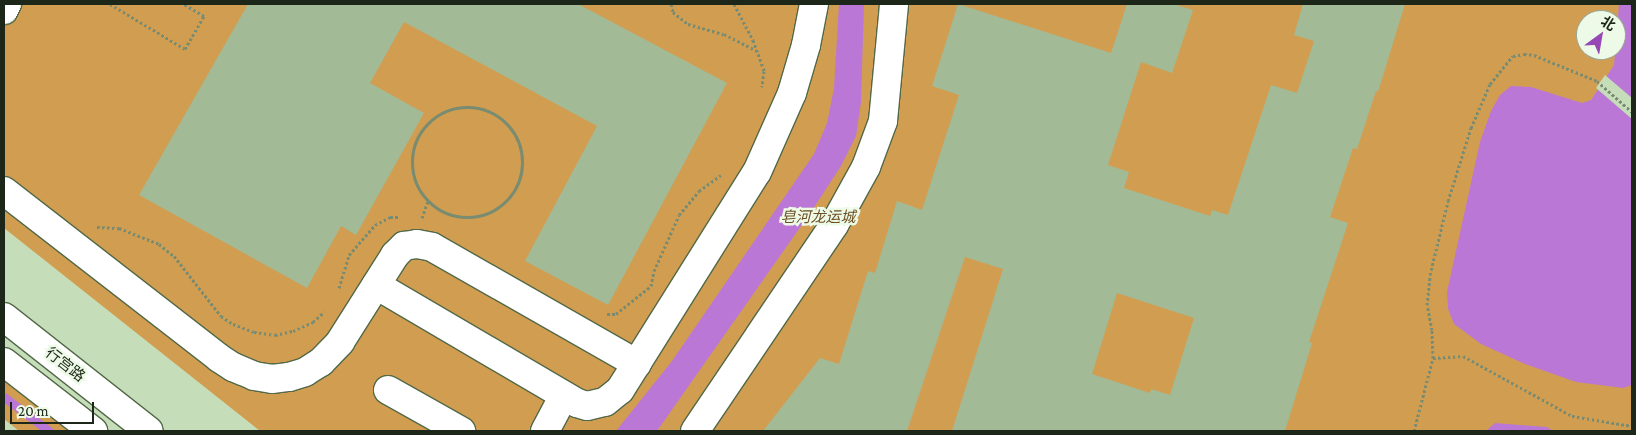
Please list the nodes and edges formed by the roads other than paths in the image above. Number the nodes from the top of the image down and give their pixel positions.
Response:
1 (7, 4) edge
2 (814, 4) edge
3 (894, 4) edge
4 (4, 10) edge
5 (4, 191) edge
6 (376, 285) junction
7 (4, 317) edge
8 (4, 362) edge
9 (637, 364) junction
10 (388, 390) dead end
11 (564, 396) junction
12 (93, 431) edge
13 (149, 431) edge
14 (461, 431) edge
15 (545, 431) edge
16 (695, 431) edge

1 - 4 main road
2 - 9 main road
3 - 16 main road
5 - 6 main road
6 - 9 main road
6 - 11 main road
7 - 13 main road, 行宫路
8 - 12 main road
9 - 11 main road
10 - 14 main road
11 - 15 main road

